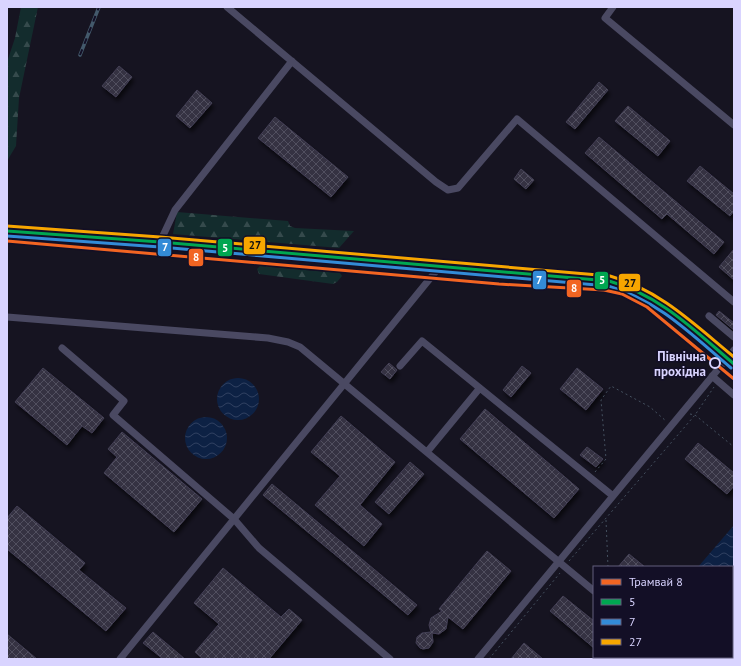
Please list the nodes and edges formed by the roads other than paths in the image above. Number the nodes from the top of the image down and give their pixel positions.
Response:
1 (227, 7) edge
2 (613, 7) edge
3 (292, 61) junction
4 (734, 125) edge
5 (7, 231) edge
6 (160, 242) junction
7 (441, 265) junction
8 (734, 302) edge
9 (710, 316) dead end
10 (7, 317) edge
11 (734, 337) edge
12 (62, 348) dead end
13 (734, 350) edge
14 (727, 358) junction
15 (734, 364) edge
16 (400, 366) dead end
17 (712, 376) junction
18 (344, 383) junction
19 (479, 388) junction
20 (734, 395) edge
21 (427, 452) junction
22 (613, 496) junction
23 (234, 518) junction
24 (559, 562) junction
25 (593, 590) edge
26 (120, 659) edge
27 (390, 659) edge
28 (478, 659) edge

1 - 3 street
2 - 4 street
3 - 6 street
3 - 8 street
5 - 6 street
6 - 7 street
7 - 14 street
7 - 18 street
9 - 11 street
10 - 18 street
12 - 23 street
13 - 14 street
14 - 15 street
14 - 17 street
16 - 19 street
17 - 20 street
17 - 22 street
18 - 21 street
18 - 23 street
19 - 21 street
19 - 22 street
21 - 24 street
22 - 24 street
23 - 26 street
23 - 27 street
24 - 25 street
24 - 28 street

